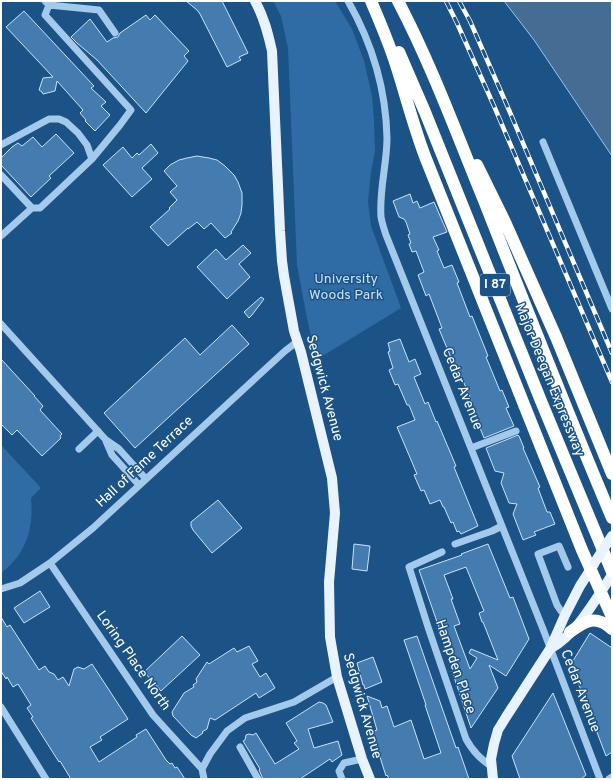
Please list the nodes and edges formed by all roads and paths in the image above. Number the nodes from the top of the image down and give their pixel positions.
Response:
1 (255, 1) edge
2 (348, 1) edge
3 (372, 1) edge
4 (398, 1) edge
5 (47, 3) edge
6 (115, 33) dead end
7 (433, 76) junction
8 (544, 142) dead end
9 (1, 145) edge
10 (92, 159) junction
11 (1, 175) edge
12 (32, 208) junction
13 (1, 236) edge
14 (612, 309) edge
15 (1, 324) edge
16 (298, 341) junction
17 (98, 431) junction
18 (516, 431) dead end
19 (106, 440) junction
20 (471, 448) junction
21 (80, 449) dead end
22 (612, 474) edge
23 (146, 479) junction
24 (139, 484) junction
25 (612, 518) edge
26 (502, 526) junction
27 (612, 536) edge
28 (455, 544) dead end
29 (442, 552) dead end
30 (50, 563) junction
31 (593, 566) junction
32 (568, 567) dead end
33 (612, 572) edge
34 (612, 575) edge
35 (603, 588) junction
36 (1, 590) edge
37 (565, 615) junction
38 (612, 617) edge
39 (612, 629) edge
40 (570, 632) junction
41 (550, 649) junction
42 (337, 677) junction
43 (1, 707) edge
44 (240, 747) dead end
45 (362, 759) junction
46 (491, 766) junction
47 (202, 769) junction
48 (612, 777) edge
49 (46, 779) edge
50 (204, 779) edge
51 (258, 779) edge
52 (342, 779) edge
53 (370, 779) edge
54 (493, 779) edge
55 (600, 779) edge
56 (609, 779) edge

1 - 16 main road, Sedgwick Avenue
2 - 20 street, Cedar Avenue
3 - 31 highway
3 - 33 highway, Major Deegan Expressway / I 87
4 - 7 highway, Major Deegan Expressway / I 87
5 - 6 street
5 - 10 street
7 - 22 highway
7 - 25 highway, Major Deegan Expressway / I 87
8 - 14 street
9 - 10 street
10 - 12 street
11 - 12 street
12 - 13 street
15 - 17 street
16 - 23 street, Hall of Fame Terrace
16 - 42 main road, Sedgwick Avenue
17 - 19 street
17 - 21 street
18 - 20 street
19 - 23 street
19 - 24 street
20 - 26 street, Cedar Avenue
23 - 24 street, Hall of Fame Terrace
24 - 30 street, Hall of Fame Terrace
26 - 28 street
26 - 41 street, Cedar Avenue
27 - 31 main road, bridge
29 - 46 street, Hampden Place
30 - 36 street, Hall of Fame Terrace
30 - 47 street, Loring Place North
31 - 35 highway
31 - 37 main road
32 - 37 street
34 - 35 main road
35 - 38 highway
35 - 40 main road
37 - 41 main road
39 - 40 highway
40 - 41 main road
41 - 46 main road
41 - 55 street, Cedar Avenue
42 - 45 main road, Sedgwick Avenue
42 - 47 street
43 - 49 street
44 - 51 street
45 - 52 street
45 - 53 main road, Sedgwick Avenue
46 - 54 main road
47 - 50 street
48 - 56 street

